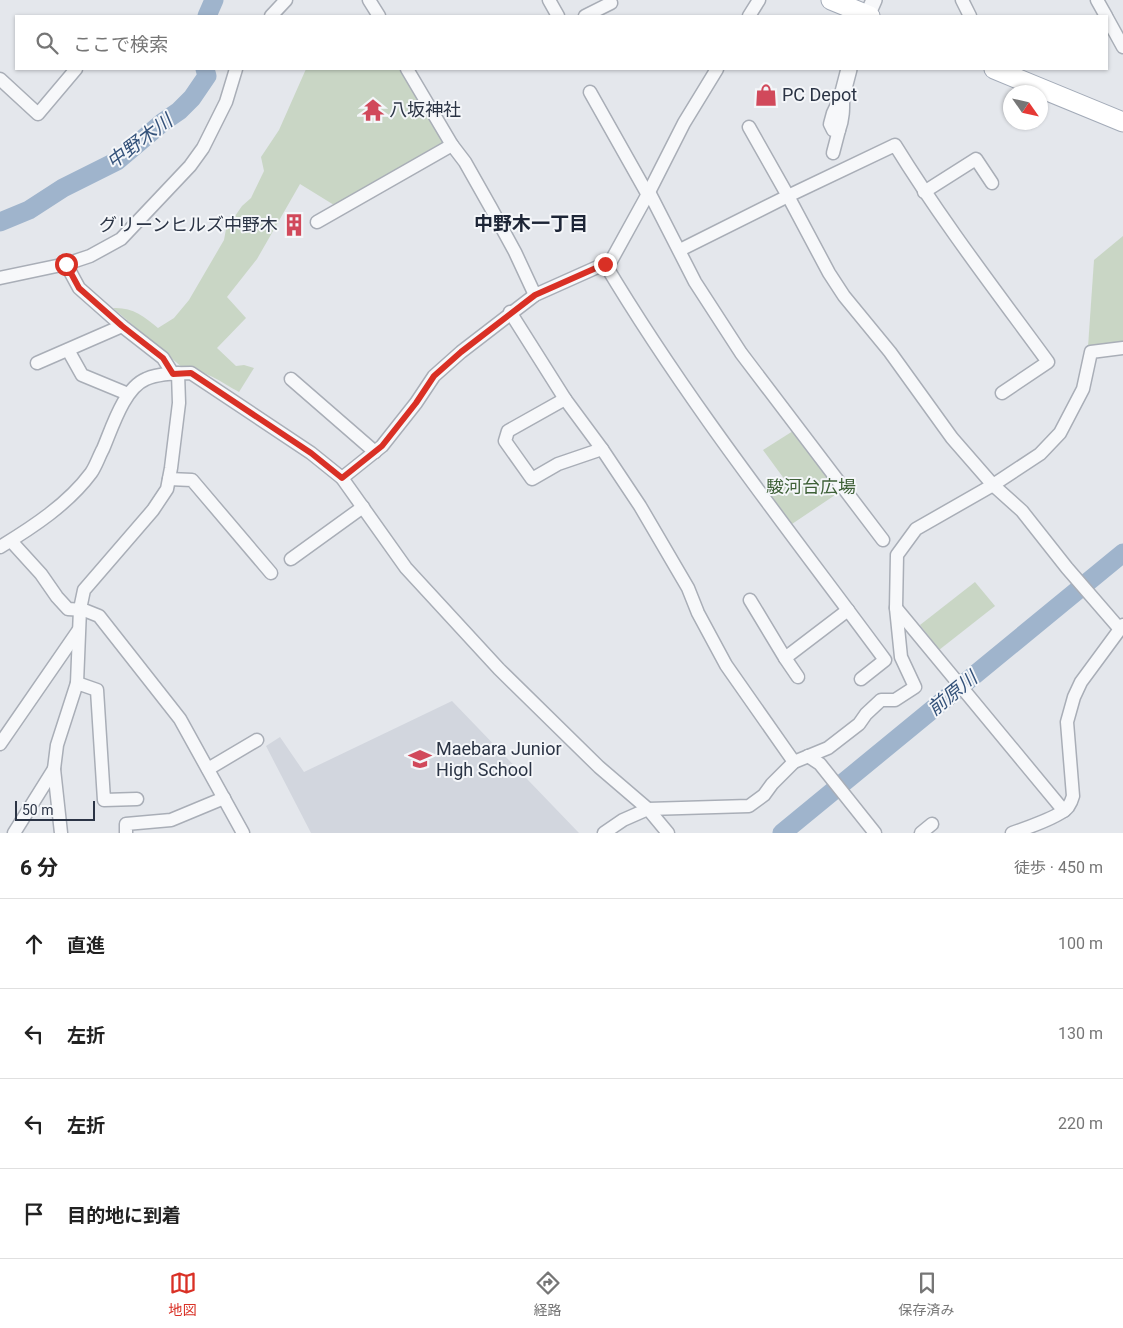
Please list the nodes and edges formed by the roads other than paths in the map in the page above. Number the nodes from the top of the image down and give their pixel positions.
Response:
1 (286, 0) edge
2 (369, 0) edge
3 (549, 0) edge
4 (759, 0) edge
5 (831, 0) edge
6 (962, 0) edge
7 (1097, 0) edge
8 (611, 3) dead end
9 (870, 12) edge
10 (272, 15) edge
11 (378, 15) edge
12 (557, 15) edge
13 (587, 15) edge
14 (750, 15) edge
15 (970, 15) edge
16 (1105, 15) edge
17 (1108, 21) edge
18 (1123, 47) edge
19 (75, 70) edge
20 (236, 70) edge
21 (409, 70) edge
22 (716, 70) edge
23 (849, 70) edge
24 (997, 70) edge
25 (0, 78) edge
26 (590, 92) dead end
27 (842, 92) joint
28 (1123, 122) edge
29 (749, 127) dead end
30 (452, 145) junction
31 (833, 153) dead end
32 (992, 183) dead end
33 (924, 192) junction
34 (649, 193) junction
35 (788, 196) junction
36 (317, 222) dead end
37 (680, 250) junction
38 (66, 264) junction
39 (605, 264) junction
40 (0, 278) edge
41 (535, 295) junction
42 (510, 312) junction
43 (122, 326) junction
44 (1123, 348) edge
45 (68, 350) junction
46 (37, 363) dead end
47 (176, 373) junction
48 (291, 379) dead end
49 (1002, 393) dead end
50 (128, 394) junction
51 (565, 399) junction
52 (602, 449) junction
53 (374, 452) junction
54 (342, 478) junction
55 (169, 479) junction
56 (993, 485) junction
57 (363, 507) junction
58 (883, 540) dead end
59 (5, 544) edge
60 (291, 559) dead end
61 (271, 573) dead end
62 (750, 600) dead end
63 (896, 608) junction
64 (80, 609) junction
65 (848, 610) junction
66 (1121, 627) edge
67 (79, 630) junction
68 (785, 658) junction
69 (798, 677) dead end
70 (861, 679) dead end
71 (76, 683) junction
72 (257, 740) dead end
73 (0, 744) edge
74 (808, 756) junction
75 (794, 762) junction
76 (54, 769) junction
77 (208, 769) junction
78 (224, 798) junction
79 (137, 799) dead end
80 (648, 809) junction
81 (1064, 811) junction
82 (932, 824) dead end
83 (1020, 832) edge
84 (14, 833) edge
85 (61, 833) edge
86 (126, 833) edge
87 (243, 833) edge
88 (604, 833) edge
89 (668, 833) edge
90 (875, 833) edge
91 (921, 833) edge

1 - 10 street
2 - 11 street
3 - 12 street
4 - 14 street
5 - 9 main road
6 - 15 street
7 - 16 street
8 - 13 street
17 - 18 street
19 - 25 street
20 - 38 street
21 - 30 street
22 - 34 street
23 - 27 street
24 - 28 main road
26 - 34 street
27 - 31 street
29 - 35 street
30 - 36 street
30 - 41 street
32 - 33 street
33 - 35 street
33 - 49 street
34 - 37 street
34 - 39 street
35 - 37 street
35 - 56 street
37 - 58 street
38 - 40 street
38 - 43 street
39 - 41 street
39 - 65 street
41 - 42 street
42 - 51 street
42 - 53 street
43 - 45 street
43 - 47 street
44 - 56 street
45 - 46 street
45 - 50 street
47 - 50 street
47 - 54 street
47 - 55 street
48 - 53 street
50 - 59 street
51 - 52 street
51 - 52 street
52 - 75 street
53 - 54 street
54 - 57 street
55 - 61 street
55 - 64 street
56 - 63 street
56 - 66 street
57 - 60 street
57 - 80 street
59 - 64 street
62 - 68 street
63 - 74 street
63 - 81 street
64 - 67 street
64 - 77 street
65 - 68 street
65 - 70 street
66 - 81 street
67 - 71 street
67 - 73 street
68 - 69 street
71 - 76 street
71 - 79 street
72 - 77 street
74 - 75 street
74 - 90 street
75 - 80 street
76 - 84 street
76 - 85 street
77 - 78 street
78 - 86 street
78 - 87 street
80 - 88 street
80 - 89 street
81 - 83 street
82 - 91 street

